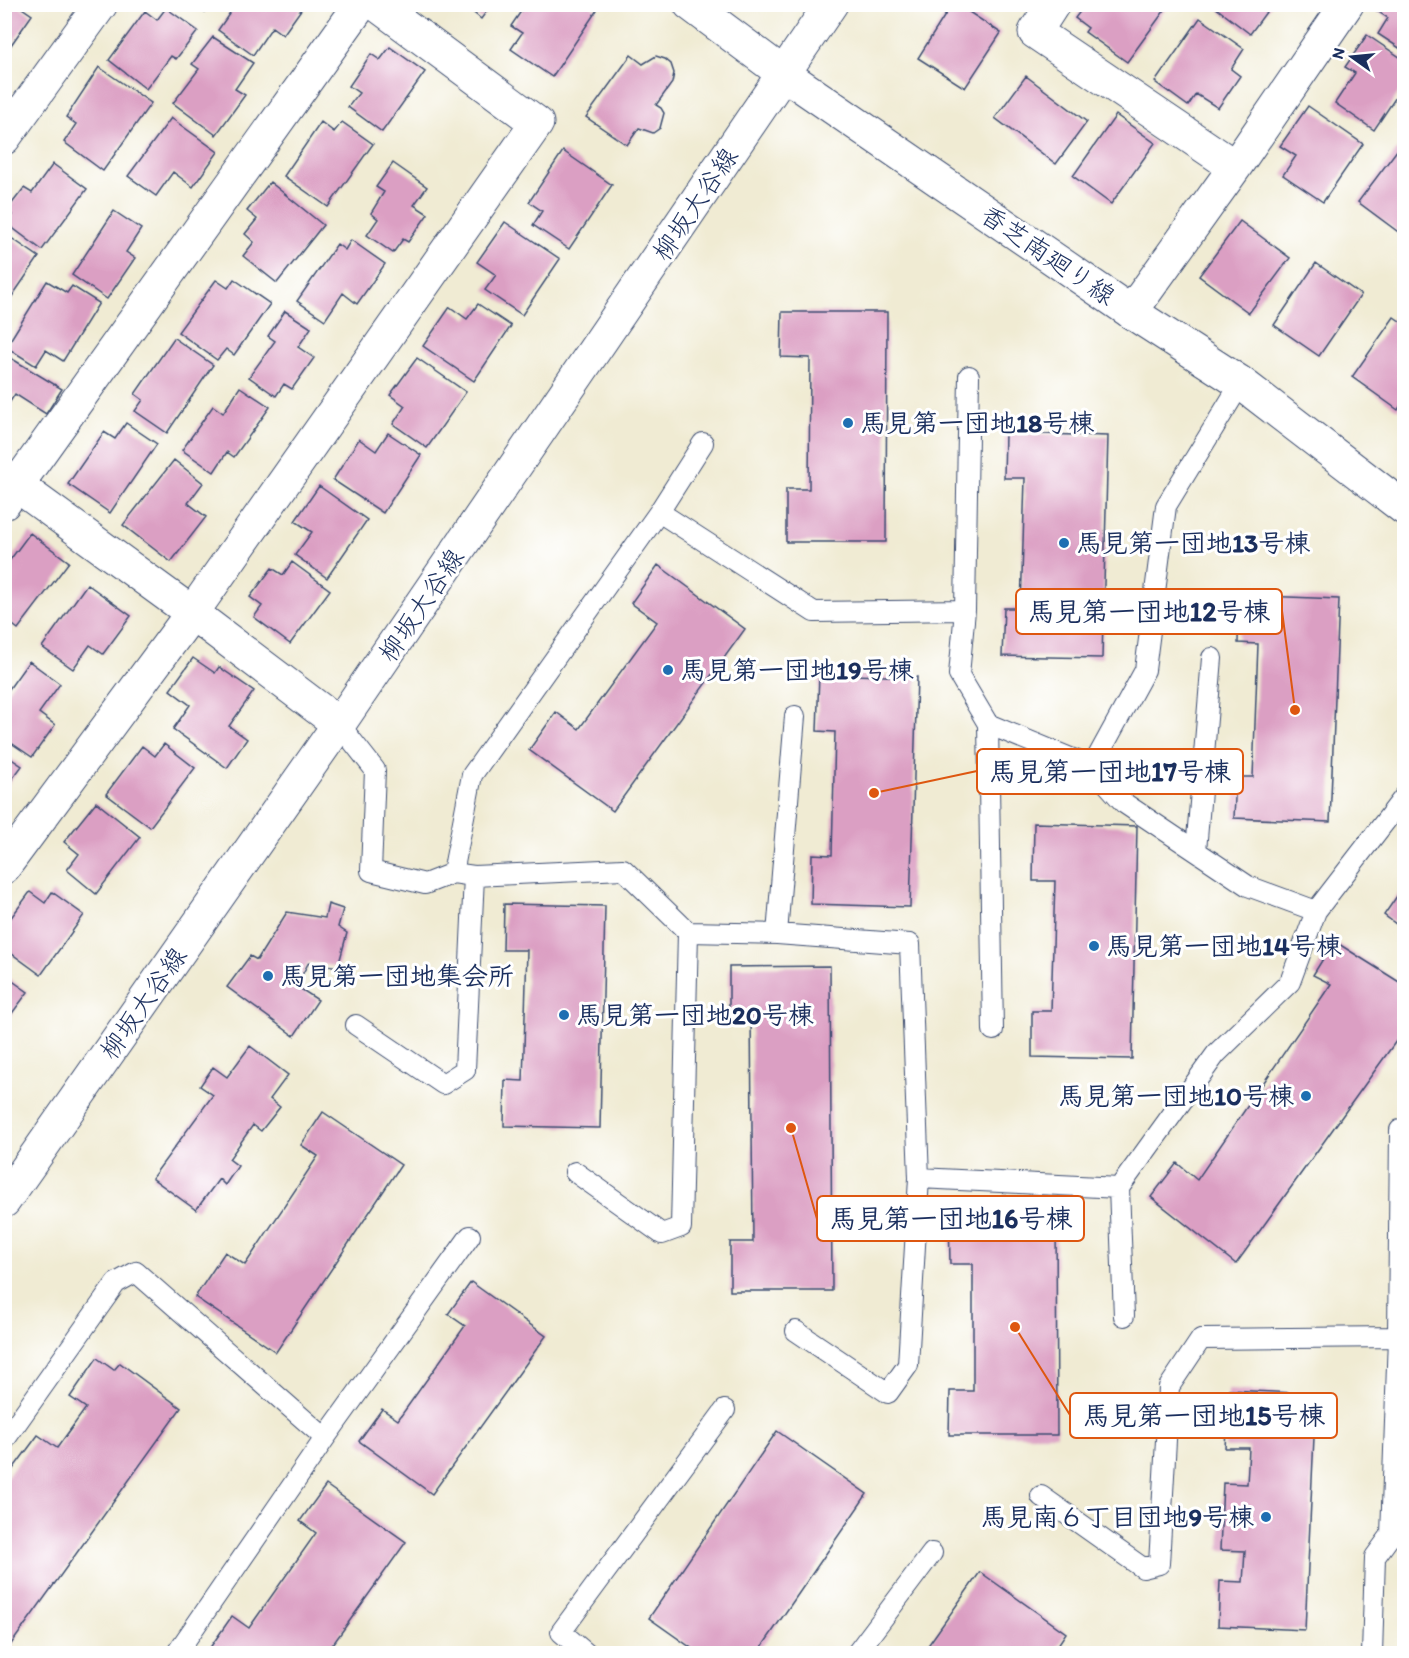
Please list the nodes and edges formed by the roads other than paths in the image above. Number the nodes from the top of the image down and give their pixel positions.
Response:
1 (101, 4) edge
2 (361, 4) edge
3 (376, 4) edge
4 (690, 4) edge
5 (831, 4) edge
6 (1053, 4) edge
7 (1347, 4) edge
8 (784, 74) junction
9 (4, 138) edge
10 (1235, 167) junction
11 (1131, 312) junction
12 (969, 376) dead end
13 (1241, 383) junction
14 (703, 443) dead end
15 (9, 488) edge
16 (1404, 508) edge
17 (659, 512) junction
18 (965, 610) junction
19 (192, 613) junction
20 (1212, 658) dead end
21 (795, 716) dead end
22 (339, 724) junction
23 (988, 724) junction
24 (1092, 767) junction
25 (1404, 797) edge
26 (1196, 851) junction
27 (4, 867) edge
28 (453, 873) junction
29 (474, 876) junction
30 (1316, 911) junction
31 (688, 932) junction
32 (777, 934) junction
33 (356, 1025) dead end
34 (993, 1030) dead end
35 (1404, 1130) edge
36 (574, 1172) dead end
37 (919, 1178) junction
38 (1119, 1188) junction
39 (4, 1201) edge
40 (470, 1236) dead end
41 (1124, 1316) dead end
42 (796, 1331) dead end
43 (1398, 1337) junction
44 (725, 1410) dead end
45 (325, 1438) junction
46 (4, 1441) edge
47 (1041, 1496) dead end
48 (1398, 1535) edge
49 (932, 1553) dead end
50 (176, 1653) edge
51 (587, 1653) edge
52 (856, 1653) edge
53 (1372, 1653) edge

1 - 9 street
2 - 15 street
3 - 19 street
4 - 8 street, 香芝南廻り線
5 - 8 street, 柳坂大谷線
6 - 10 street
7 - 10 street
8 - 11 street, 香芝南廻り線
8 - 22 street, 柳坂大谷線
10 - 11 street
11 - 13 street, 香芝南廻り線
12 - 18 lane
13 - 16 street, 香芝南廻り線
13 - 24 lane
14 - 17 lane
15 - 19 street
17 - 18 lane
17 - 28 lane
18 - 23 lane
19 - 22 street
19 - 27 street
20 - 26 lane
21 - 32 lane
22 - 28 lane
22 - 39 street, 柳坂大谷線
23 - 24 lane
23 - 34 lane
24 - 26 lane
25 - 30 lane
26 - 30 lane
28 - 29 lane
29 - 31 lane
29 - 33 lane
30 - 38 lane
31 - 32 lane
31 - 36 lane
32 - 37 lane
35 - 43 lane
37 - 38 lane
37 - 42 lane
38 - 41 lane
40 - 45 lane
43 - 47 lane
43 - 48 lane
44 - 51 lane
45 - 46 lane
45 - 50 lane
48 - 53 lane
49 - 52 lane

